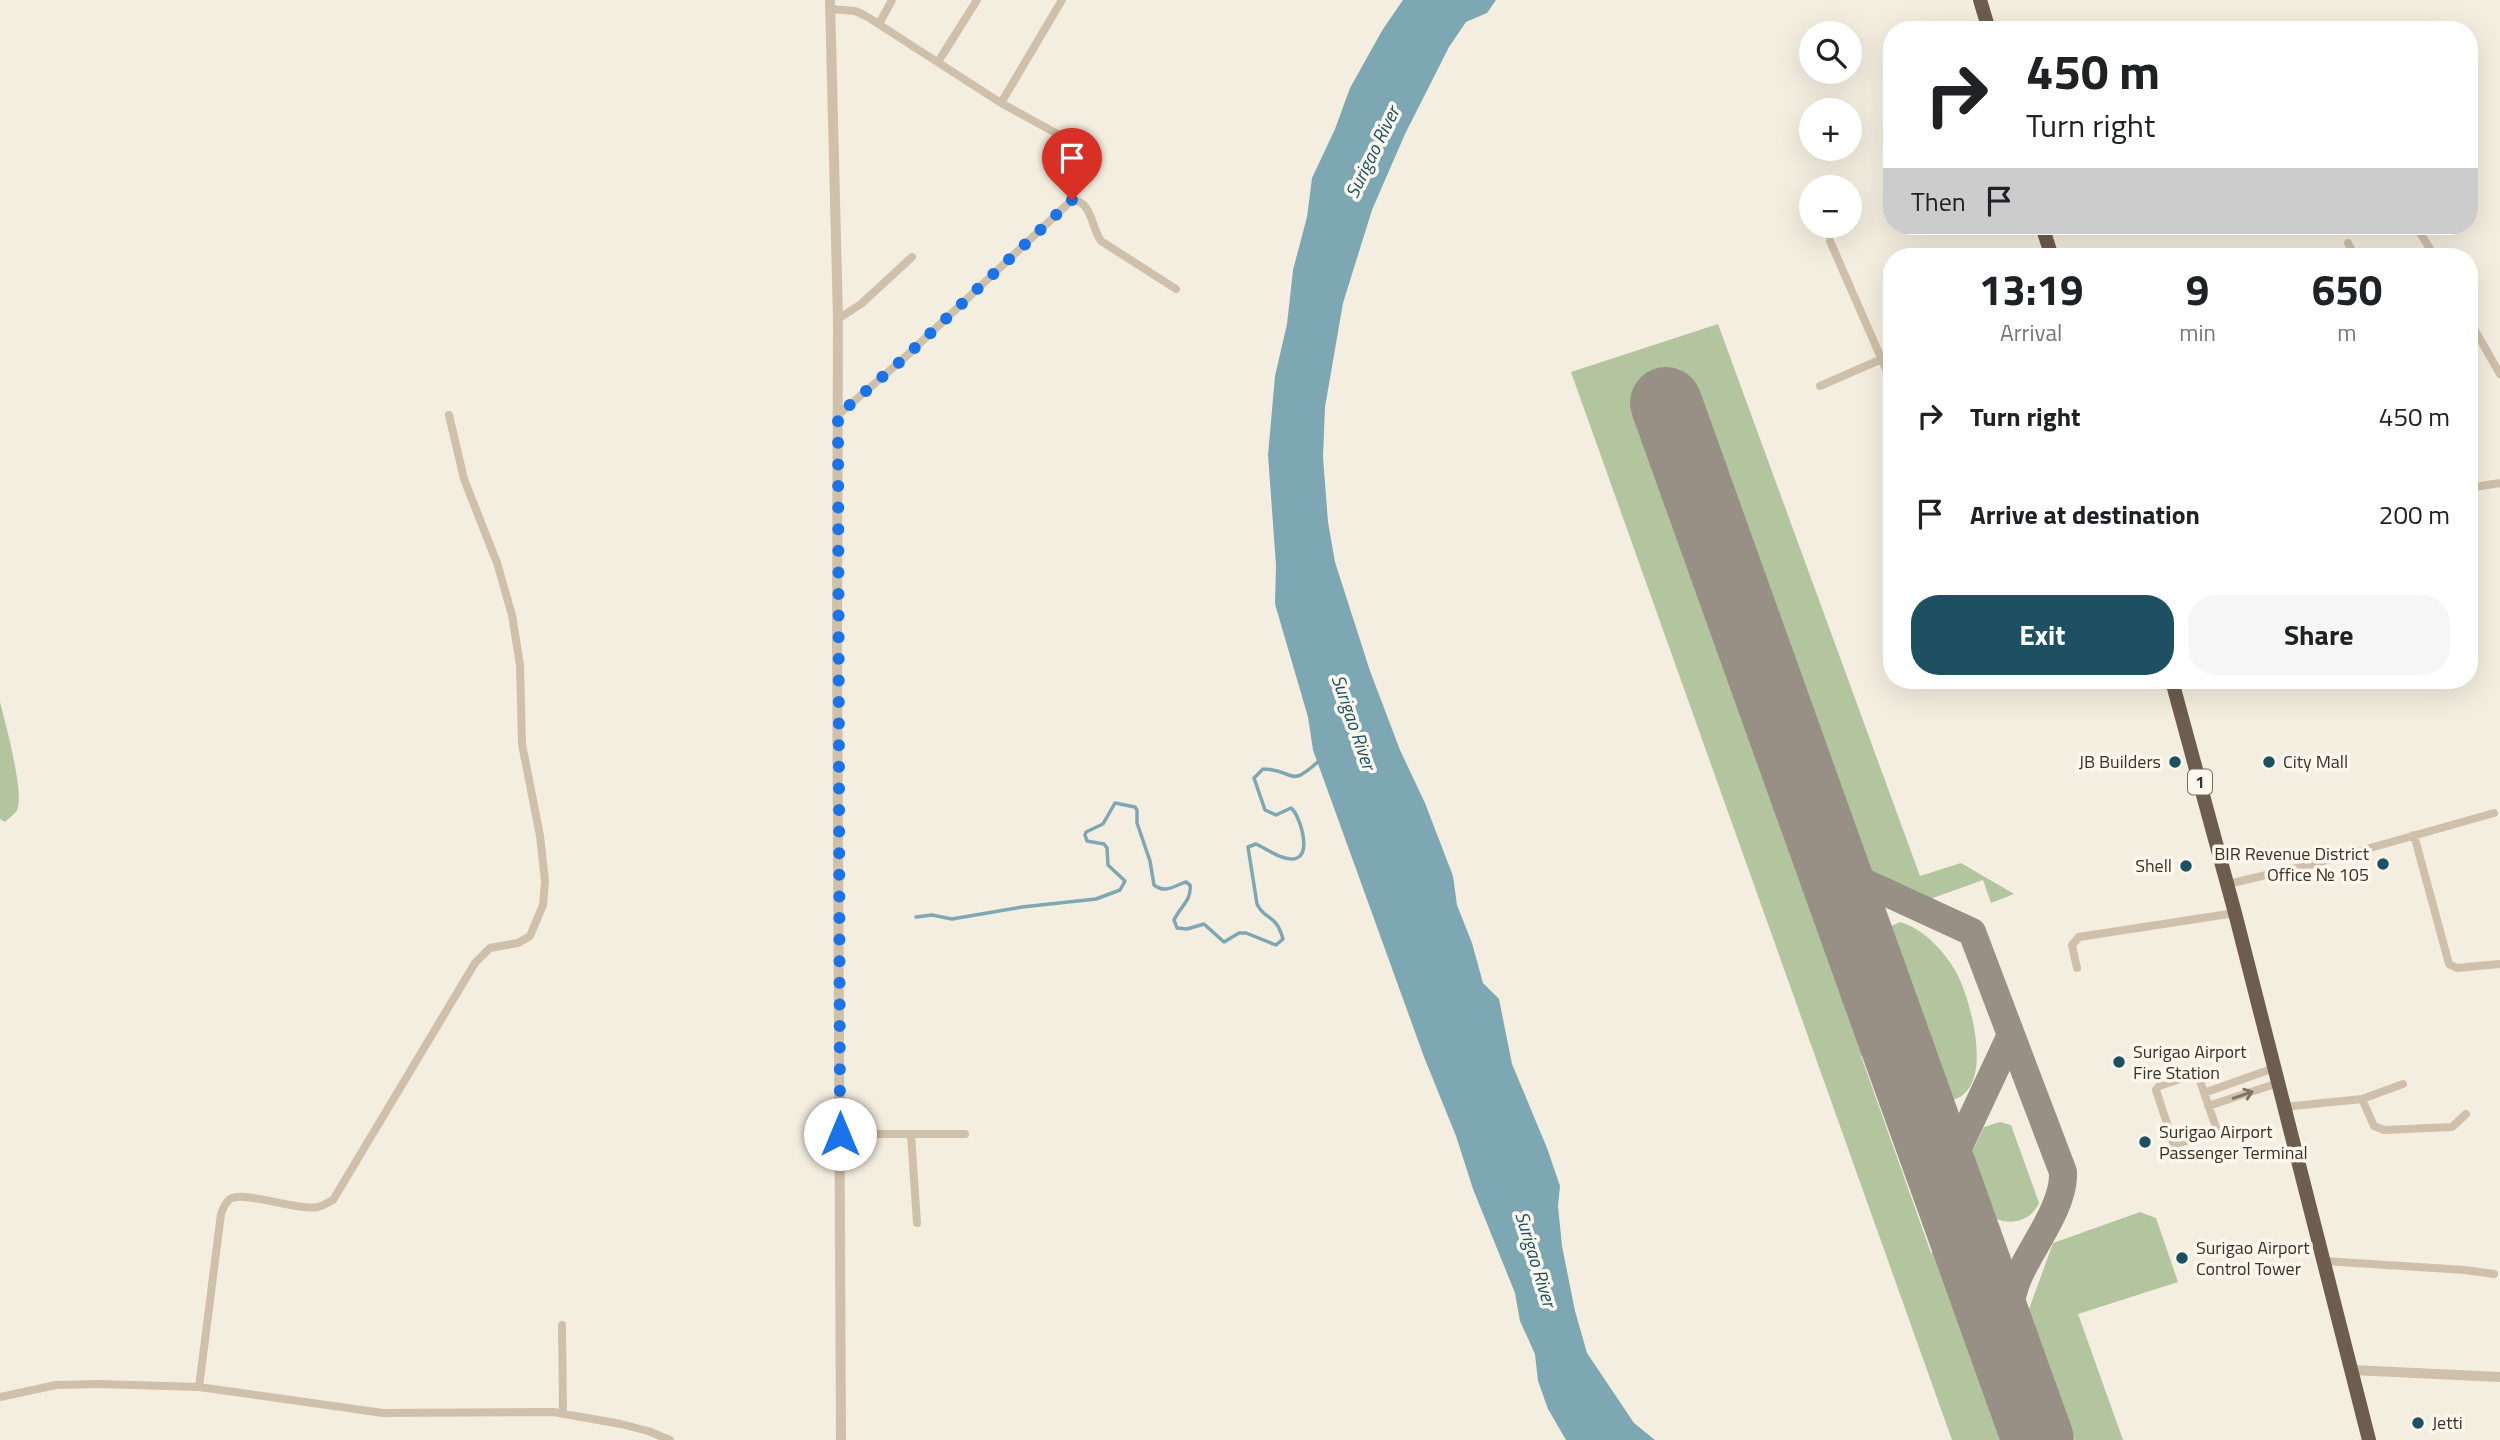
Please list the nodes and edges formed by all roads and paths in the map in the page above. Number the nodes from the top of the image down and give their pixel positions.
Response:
1 (892, 0) edge
2 (977, 0) edge
3 (1062, 0) edge
4 (1980, 0) edge
5 (830, 4) edge
6 (1986, 21) edge
7 (879, 24) junction
8 (938, 62) junction
9 (1001, 103) junction
10 (1096, 155) dead end
11 (1830, 241) dead end
12 (2348, 243) dead end
13 (2350, 248) edge
14 (912, 257) dead end
15 (1176, 289) dead end
16 (838, 319) junction
17 (2478, 336) edge
18 (1882, 359) joint
19 (2500, 374) edge
20 (1820, 386) dead end
21 (449, 415) dead end
22 (838, 415) junction
23 (2500, 483) edge
24 (2478, 487) edge
25 (2174, 689) edge
26 (2494, 813) dead end
27 (2414, 835) junction
28 (2228, 884) junction
29 (2235, 913) junction
30 (2500, 964) edge
31 (2077, 968) dead end
32 (2274, 1068) junction
33 (2278, 1083) junction
34 (2403, 1084) dead end
35 (2204, 1093) junction
36 (2362, 1099) junction
37 (2208, 1106) junction
38 (2284, 1107) junction
39 (2466, 1114) dead end
40 (840, 1134) junction
41 (911, 1134) junction
42 (965, 1134) dead end
43 (917, 1223) dead end
44 (2324, 1261) junction
45 (2494, 1274) dead end
46 (562, 1325) dead end
47 (2352, 1370) junction
48 (2500, 1377) edge
49 (199, 1387) junction
50 (0, 1397) edge
51 (563, 1414) junction
52 (670, 1440) edge
53 (841, 1440) edge
54 (2369, 1440) edge

1 - 7 street
2 - 8 street
3 - 9 street
4 - 6 highway
5 - 7 street
5 - 16 street
7 - 8 street
8 - 9 street
9 - 10 street
11 - 18 street
12 - 13 street
14 - 16 street
15 - 22 street
16 - 22 street
17 - 19 street
18 - 20 street
21 - 49 street
22 - 40 street
23 - 24 street
25 - 28 highway, 1
26 - 27 street
27 - 28 street
27 - 30 street
28 - 29 highway, 1
29 - 31 street
29 - 32 highway, 1
32 - 33 highway, 1
32 - 35 street
37 -> 33 street
33 - 38 highway, 1
34 - 36 street
35 - 37 street
35 - 37 street
36 - 38 street
36 - 39 street
38 - 44 highway, 1
40 - 41 street
40 - 53 street
41 - 42 street
41 - 43 street
44 - 45 street
44 - 47 highway, 1
46 - 51 street
47 - 48 street
47 - 54 highway, 1
49 - 50 street
49 - 51 street
51 - 52 street

